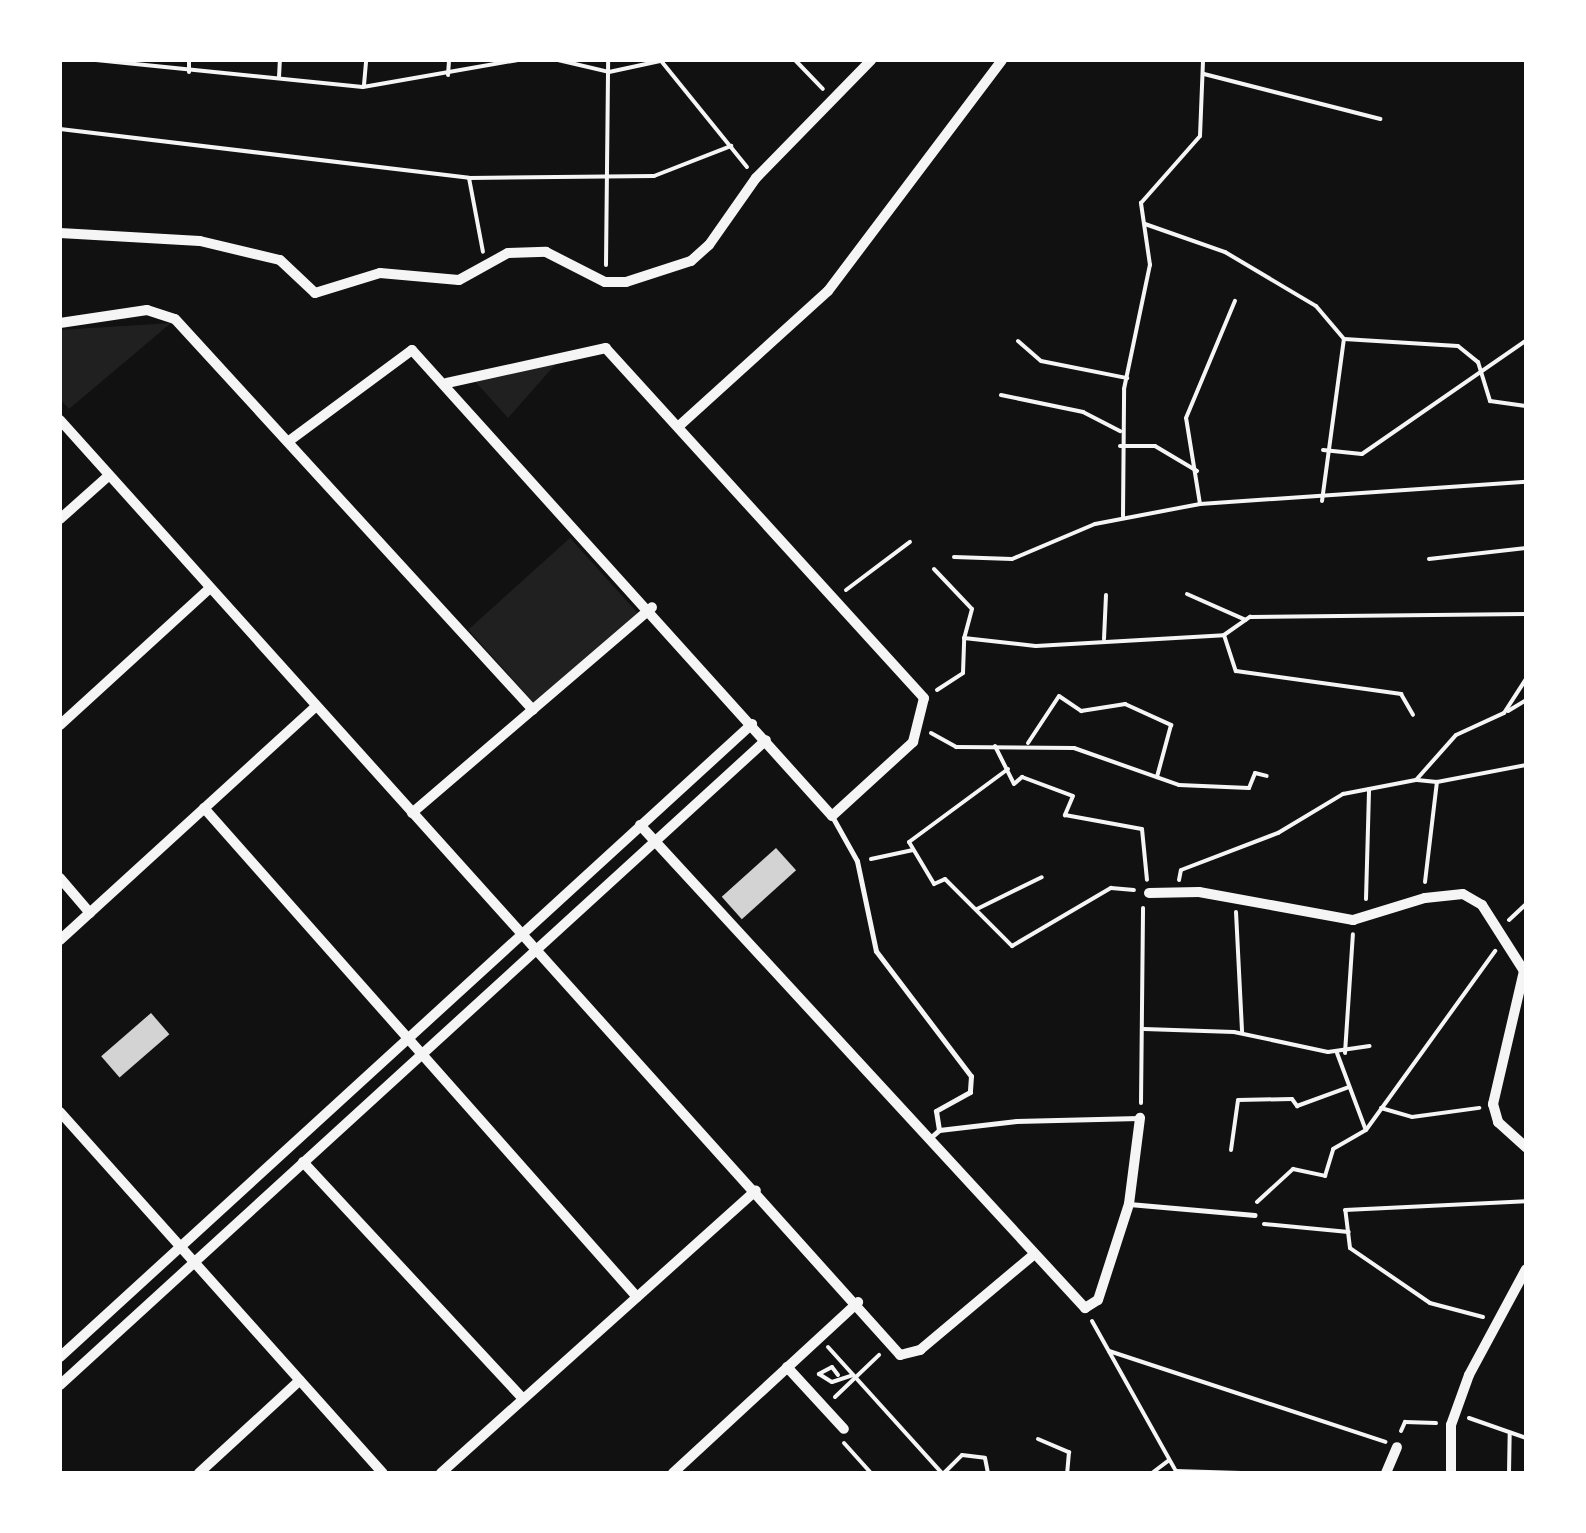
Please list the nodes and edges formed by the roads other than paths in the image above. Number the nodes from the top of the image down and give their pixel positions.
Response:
1 (871, 60) edge
2 (1002, 60) edge
3 (60, 233) edge
4 (60, 323) edge
5 (447, 383) junction
6 (60, 420) edge
7 (678, 426) junction
8 (289, 441) junction
9 (106, 478) junction
10 (60, 519) edge
11 (208, 590) junction
12 (652, 607) junction
13 (315, 707) junction
14 (532, 710) junction
15 (752, 724) junction
16 (60, 725) edge
17 (766, 740) junction
18 (204, 808) junction
19 (412, 813) junction
20 (832, 816) junction
21 (640, 824) junction
22 (654, 841) junction
23 (60, 878) edge
24 (1149, 893) road end
25 (90, 913) junction
26 (518, 934) junction
27 (60, 940) edge
28 (533, 951) junction
29 (403, 1040) junction
30 (418, 1057) junction
31 (60, 1112) edge
32 (1140, 1118) joint
33 (939, 1130) junction
34 (927, 1141) junction
35 (1526, 1146) edge
36 (303, 1162) junction
37 (756, 1190) junction
38 (1129, 1204) junction
39 (1256, 1214) road end
40 (178, 1247) junction
41 (1030, 1257) junction
42 (192, 1264) junction
43 (1526, 1269) edge
44 (637, 1297) junction
45 (858, 1302) junction
46 (63, 1348) edge
47 (787, 1367) junction
48 (300, 1380) junction
49 (60, 1385) edge
50 (523, 1399) junction
51 (844, 1429) road end
52 (1397, 1447) road end
53 (199, 1473) edge
54 (384, 1473) edge
55 (441, 1473) edge
56 (673, 1473) edge
57 (1386, 1473) edge
58 (1451, 1473) edge

1 - 3 street
2 - 7 street
4 - 8 street
5 - 7 street
5 - 8 street
5 - 12 street
6 - 9 street
7 - 20 street
8 - 14 street
9 - 10 street
9 - 11 street
11 - 13 street
11 - 16 street
12 - 14 street
12 - 15 street
13 - 18 street
13 - 19 street
14 - 19 street
15 - 17 street
15 - 21 street
17 - 20 street
17 - 22 street
18 - 25 street
18 - 29 street
19 - 26 street
20 - 33 lane
21 - 22 street
21 - 26 street
22 - 28 street
22 - 34 street
23 - 25 street
24 - 35 street
25 - 27 street
26 - 28 street
26 - 29 street
28 - 30 street
28 - 37 street
29 - 30 street
29 - 40 street
30 - 36 street
30 - 44 street
31 - 40 street
32 - 33 lane
32 - 38 street
33 - 34 lane
34 - 41 street
36 - 42 street
36 - 50 street
37 - 44 street
37 - 45 street
38 - 39 lane
38 - 41 street
40 - 42 street
40 - 46 street
41 - 45 street
42 - 48 street
42 - 49 street
43 - 58 street
44 - 50 street
45 - 47 street
47 - 51 street
47 - 56 street
48 - 53 street
48 - 54 street
50 - 55 street
52 - 57 street

